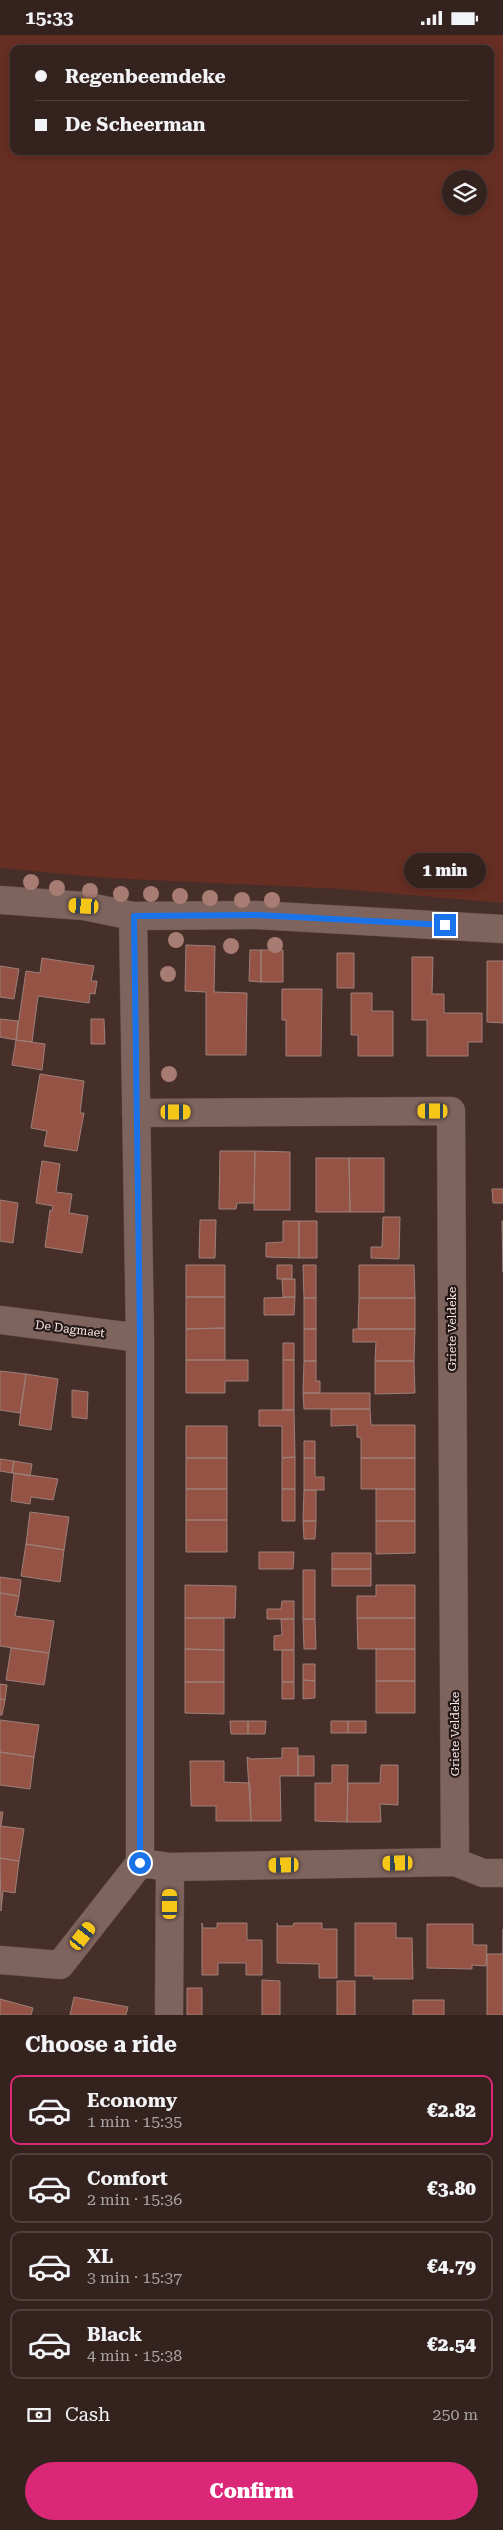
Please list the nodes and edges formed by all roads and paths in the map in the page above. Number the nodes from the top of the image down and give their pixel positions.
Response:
1 (0, 899) edge
2 (134, 916) junction
3 (503, 929) edge
4 (136, 1113) junction
5 (0, 1320) edge
6 (140, 1338) junction
7 (455, 1861) junction
8 (140, 1863) junction
9 (170, 1867) junction
10 (503, 1873) edge
11 (0, 1960) edge
12 (169, 2015) edge

1 - 2 street
2 - 3 street
2 - 4 street
4 - 6 street
4 - 7 street, Griete Veldeke
5 - 6 street, De Dagmaet
6 - 8 street
7 - 9 street
7 - 10 street
8 - 9 street
8 - 11 street
9 - 12 street

